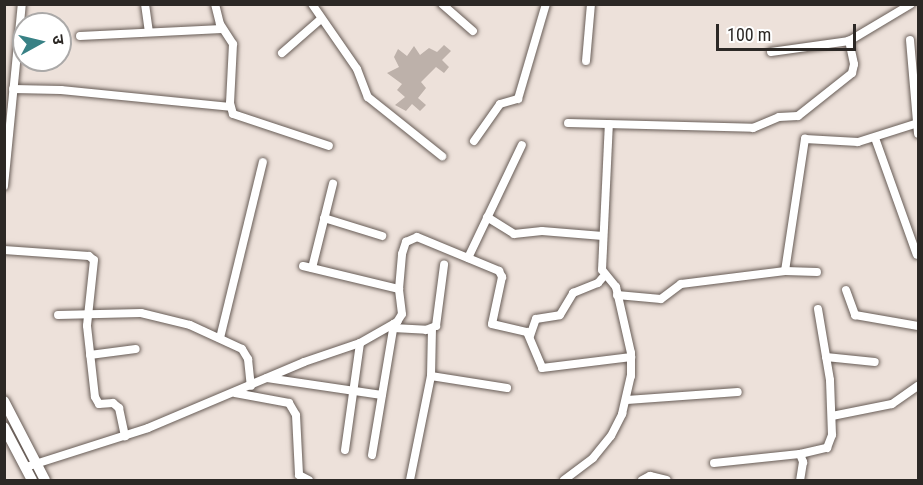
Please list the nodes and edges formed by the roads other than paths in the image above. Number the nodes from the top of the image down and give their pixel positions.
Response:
1 (22, 4) edge
2 (145, 4) edge
3 (215, 4) edge
4 (312, 4) edge
5 (442, 4) edge
6 (546, 4) edge
7 (591, 4) edge
8 (911, 4) edge
9 (321, 19) junction
10 (222, 29) junction
11 (149, 31) junction
12 (473, 31) dead end
13 (80, 36) dead end
14 (910, 40) dead end
15 (849, 41) junction
16 (771, 52) dead end
17 (282, 53) dead end
18 (586, 61) dead end
19 (13, 89) junction
20 (230, 107) junction
21 (568, 123) dead end
22 (609, 124) junction
23 (917, 124) edge
24 (918, 134) edge
25 (875, 138) junction
26 (474, 141) dead end
27 (522, 145) dead end
28 (329, 146) dead end
29 (442, 156) dead end
30 (263, 162) dead end
31 (333, 184) dead end
32 (4, 186) edge
33 (324, 218) junction
34 (487, 218) junction
35 (382, 236) dead end
36 (603, 236) junction
37 (4, 250) edge
38 (917, 255) dead end
39 (468, 258) junction
40 (444, 265) dead end
41 (785, 271) junction
42 (817, 272) dead end
43 (605, 276) junction
44 (399, 289) junction
45 (846, 290) dead end
46 (617, 295) junction
47 (818, 309) dead end
48 (88, 313) junction
49 (58, 315) dead end
50 (394, 326) junction
51 (918, 326) edge
52 (432, 329) junction
53 (530, 336) junction
54 (220, 338) junction
55 (360, 343) junction
56 (136, 349) dead end
57 (90, 355) junction
58 (631, 357) junction
59 (826, 357) junction
60 (875, 362) dead end
61 (431, 376) junction
62 (267, 378) junction
63 (251, 386) junction
64 (918, 386) edge
65 (507, 388) dead end
66 (353, 391) junction
67 (738, 392) dead end
68 (235, 393) junction
69 (382, 395) junction
70 (627, 400) junction
71 (4, 401) edge
72 (832, 416) junction
73 (4, 427) edge
74 (125, 436) junction
75 (345, 450) dead end
76 (800, 454) junction
77 (372, 455) dead end
78 (37, 463) junction
79 (714, 463) dead end
80 (26, 467) junction
81 (32, 480) edge
82 (45, 480) edge
83 (309, 480) edge
84 (410, 480) edge
85 (564, 480) edge
86 (642, 480) edge
87 (667, 480) edge
88 (800, 480) edge

1 - 19 street
2 - 11 street
3 - 10 street
4 - 9 street
5 - 12 street
6 - 26 street
7 - 18 street
8 - 15 street
9 - 17 street
9 - 29 street
10 - 11 street
10 - 20 street
11 - 13 street
14 - 23 street
15 - 16 street
15 - 22 street
19 - 20 street
19 - 32 street
20 - 28 street
21 - 22 street
22 - 36 street
23 - 24 street
23 - 25 street
25 - 38 street
25 - 41 street
27 - 34 street
30 - 54 street
31 - 33 street
33 - 35 street
33 - 44 street
34 - 36 street
34 - 39 street
36 - 43 street
37 - 48 street
39 - 44 street
39 - 53 street
40 - 52 street
41 - 42 street
41 - 46 street
43 - 46 street
43 - 53 street
44 - 50 street
45 - 51 street
46 - 58 street
47 - 59 street
48 - 49 street
48 - 54 street
48 - 57 street
50 - 52 street
50 - 55 street
50 - 69 street
52 - 61 street
53 - 58 street
54 - 63 street
55 - 62 street
55 - 66 street
56 - 57 street
57 - 74 street
58 - 70 street
59 - 60 street
59 - 72 street
61 - 65 street
61 - 84 street
62 - 63 street
62 - 66 street
63 - 68 street
64 - 72 street
66 - 69 street
66 - 75 street
67 - 70 street
68 - 74 street
68 - 83 street
69 - 77 street
70 - 85 street
71 - 78 street
72 - 76 street
73 - 80 street
74 - 78 street
76 - 79 street
76 - 88 street
78 - 80 street
78 - 82 street
80 - 81 street
86 - 87 street

